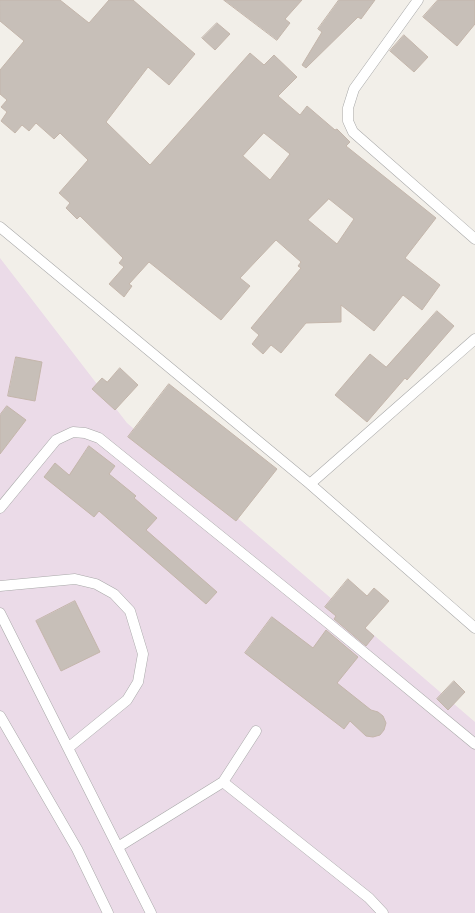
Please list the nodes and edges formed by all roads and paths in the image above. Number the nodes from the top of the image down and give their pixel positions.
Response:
1 (418, 0) edge
2 (0, 227) edge
3 (475, 239) edge
4 (475, 339) edge
5 (310, 484) junction
6 (0, 508) edge
7 (0, 586) edge
8 (0, 613) edge
9 (475, 628) edge
10 (0, 716) edge
11 (256, 731) dead end
12 (475, 744) edge
13 (68, 748) junction
14 (222, 782) junction
15 (118, 847) junction
16 (108, 913) edge
17 (151, 913) edge
18 (383, 913) edge

1 - 3 lane
2 - 5 lane
4 - 5 lane
5 - 9 lane
6 - 12 lane
7 - 13 lane
8 - 13 lane
10 - 16 lane
11 - 14 lane
13 - 15 lane
14 - 15 lane
14 - 18 lane
15 - 17 lane

